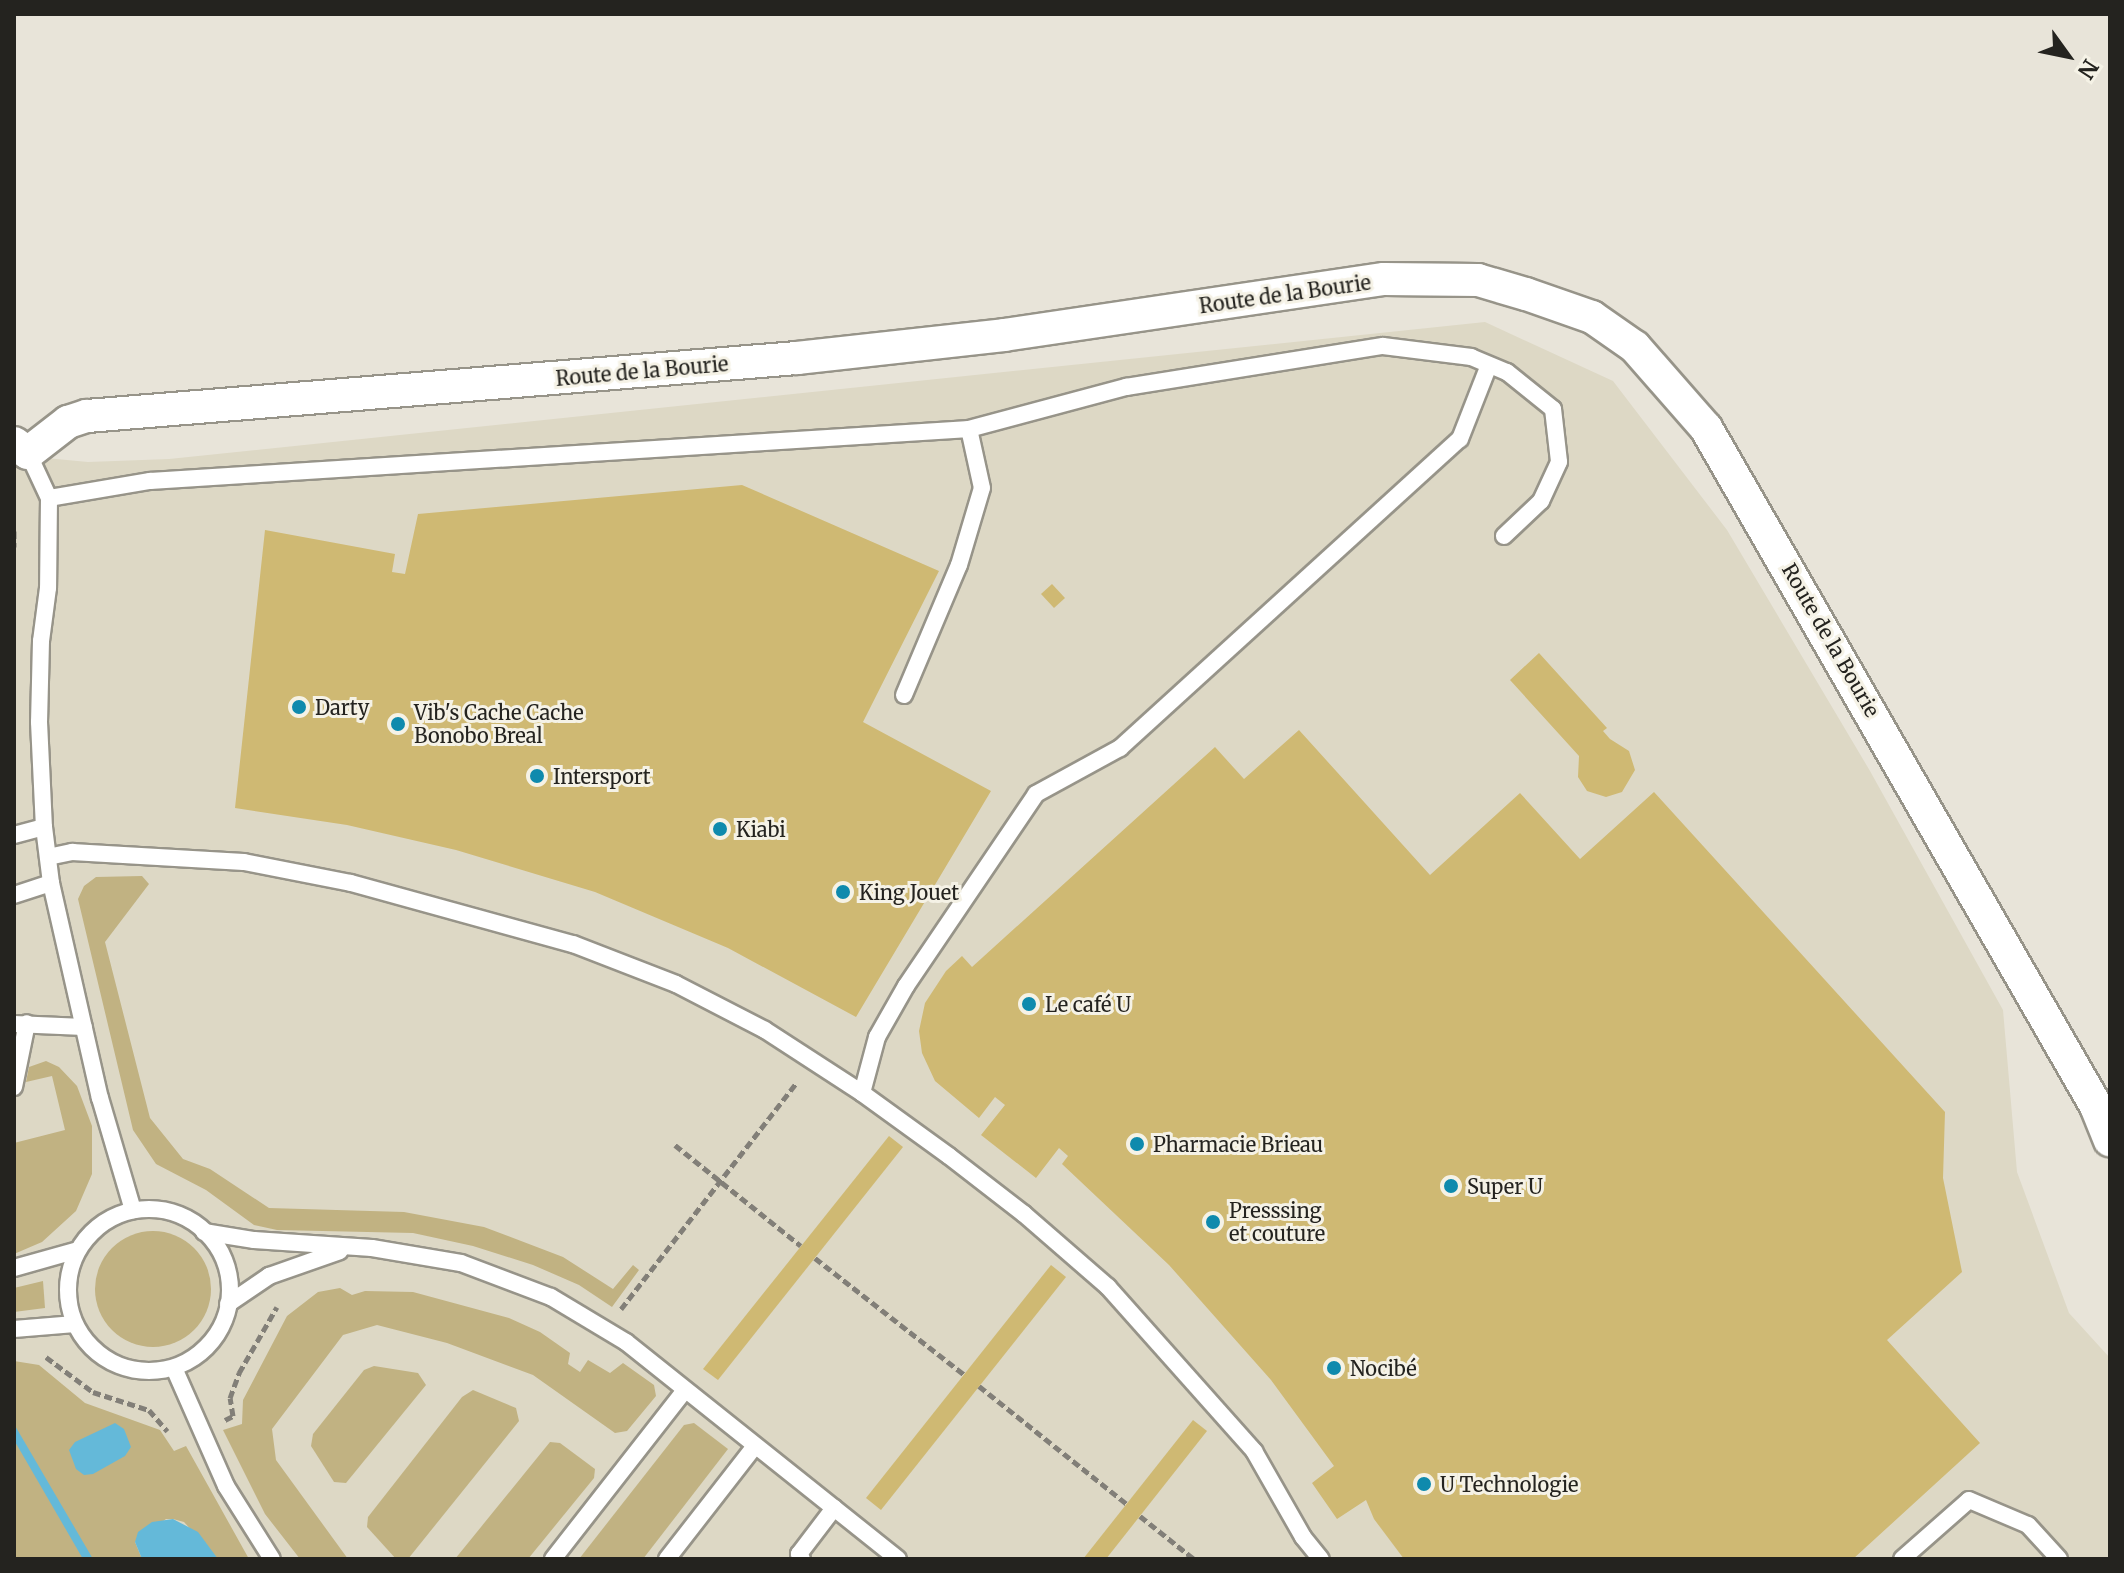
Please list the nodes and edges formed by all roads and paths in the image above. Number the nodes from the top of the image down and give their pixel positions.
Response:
1 (1489, 365) junction
2 (969, 429) junction
3 (21, 448) edge
4 (49, 498) junction
5 (14, 531) edge
6 (1504, 536) dead end
7 (14, 547) edge
8 (904, 695) dead end
9 (44, 827) junction
10 (14, 835) edge
11 (48, 857) junction
12 (51, 883) junction
13 (14, 895) edge
14 (21, 1024) edge
15 (84, 1027) junction
16 (807, 1057) junction
17 (14, 1087) edge
18 (862, 1093) junction
19 (2110, 1140) edge
20 (675, 1145) dead end
21 (719, 1180) junction
22 (133, 1210) junction
23 (204, 1232) junction
24 (801, 1246) dead end
25 (353, 1247) junction
26 (78, 1250) junction
27 (815, 1258) dead end
28 (14, 1268) edge
29 (288, 1296) dead end
30 (228, 1304) junction
31 (75, 1324) junction
32 (14, 1329) edge
33 (606, 1329) junction
34 (44, 1355) dead end
35 (174, 1368) junction
36 (965, 1375) dead end
37 (979, 1386) dead end
38 (685, 1390) junction
39 (203, 1430) junction
40 (755, 1446) junction
41 (1127, 1504) dead end
42 (834, 1508) junction
43 (1140, 1516) dead end
44 (272, 1559) edge
45 (553, 1559) edge
46 (667, 1559) edge
47 (802, 1559) edge
48 (898, 1559) edge
49 (1194, 1559) edge
50 (1321, 1559) edge
51 (1902, 1559) edge
52 (2059, 1559) edge

1 - 2 lane
1 - 6 lane
1 - 18 lane
2 - 4 lane
2 - 8 lane
3 - 4 lane
3 - 19 street, Route de la Bourie
4 - 9 lane
5 - 7 path
9 - 10 lane
9 - 11 lane
11 - 12 lane
11 - 16 lane
12 - 13 lane
12 - 15 lane
14 - 15 lane
14 - 17 lane
15 - 22 lane
16 - 18 lane
16 - 21 path
18 - 50 lane
20 - 21 path
21 - 24 path
21 - 33 path
22 - 23 lane
22 - 26 lane
23 - 25 lane
23 - 30 lane
25 - 30 lane
25 - 33 lane
26 - 28 lane
26 - 31 lane
27 - 36 path
29 - 39 path
30 - 35 lane
31 - 32 lane
31 - 35 lane
33 - 38 lane
34 - 39 path
35 - 39 lane
37 - 41 path
38 - 40 lane
38 - 45 lane
39 - 44 lane
40 - 42 lane
40 - 46 lane
42 - 47 lane
42 - 48 lane
43 - 49 path
51 - 52 lane

